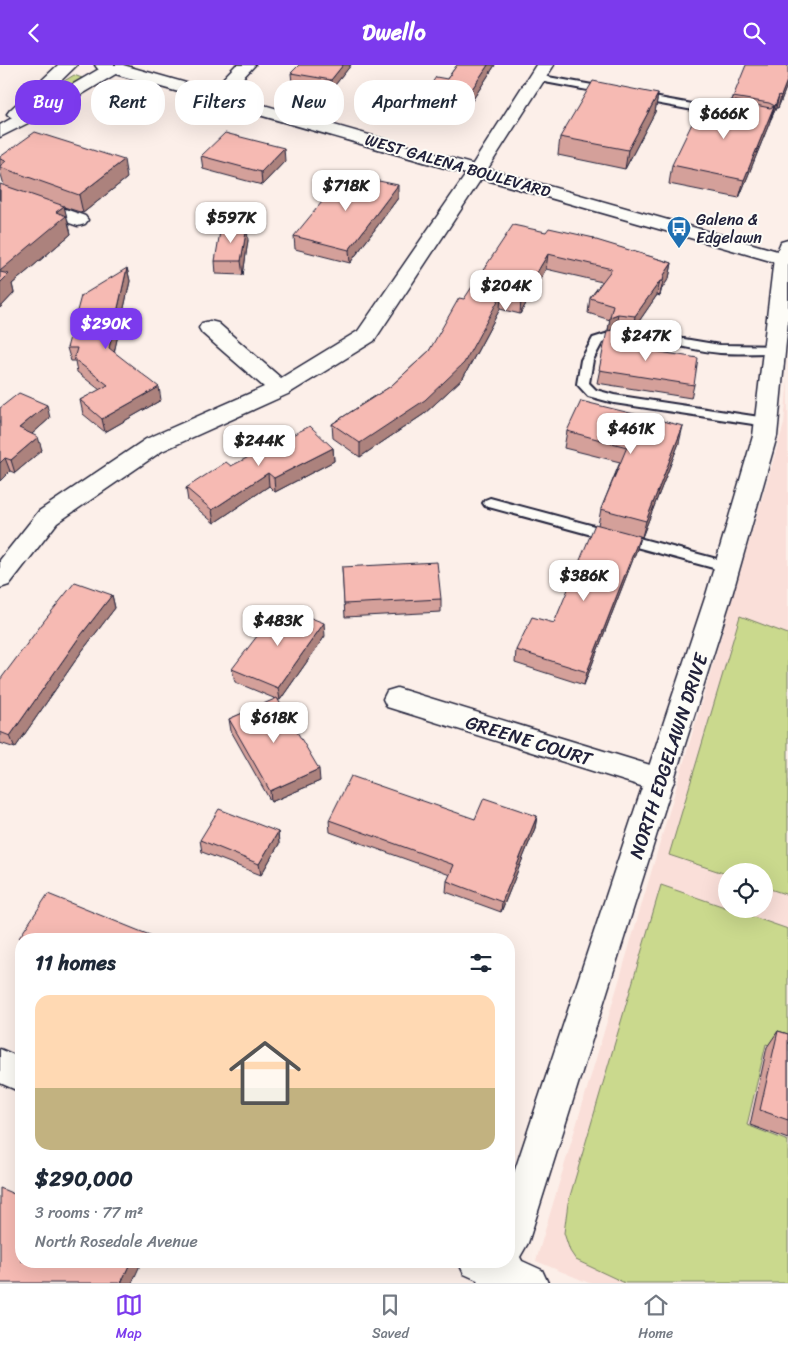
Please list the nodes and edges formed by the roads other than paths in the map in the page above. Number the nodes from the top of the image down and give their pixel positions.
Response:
1 (68, 65) edge
2 (246, 65) edge
3 (108, 66) edge
4 (541, 71) edge
5 (231, 80) edge
6 (175, 85) edge
7 (264, 110) edge
8 (729, 114) edge
9 (0, 131) edge
10 (478, 170) junction
11 (0, 192) edge
12 (78, 220) dead end
13 (787, 256) edge
14 (210, 328) dead end
15 (775, 349) junction
16 (280, 389) junction
17 (766, 422) junction
18 (490, 503) dead end
19 (728, 567) junction
20 (0, 578) edge
21 (397, 699) dead end
22 (660, 780) junction
23 (0, 1066) edge
24 (15, 1072) edge
25 (515, 1227) edge

1 - 9 street
2 - 5 street
3 - 6 street, WEST GALENA BOULEVARD
3 - 9 street
4 - 8 lane
4 - 10 street
7 - 10 street, WEST GALENA BOULEVARD
10 - 13 street, WEST GALENA BOULEVARD
10 - 16 street
11 - 12 street
13 - 15 street, NORTH EDGELAWN DRIVE
14 - 16 street
15 - 17 street, NORTH EDGELAWN DRIVE
15 - 17 lane
16 - 20 street
17 - 19 street, NORTH EDGELAWN DRIVE
18 - 19 lane
19 - 22 street, NORTH EDGELAWN DRIVE
21 - 22 street, GREENE COURT
22 - 25 street, NORTH EDGELAWN DRIVE
23 - 24 street

